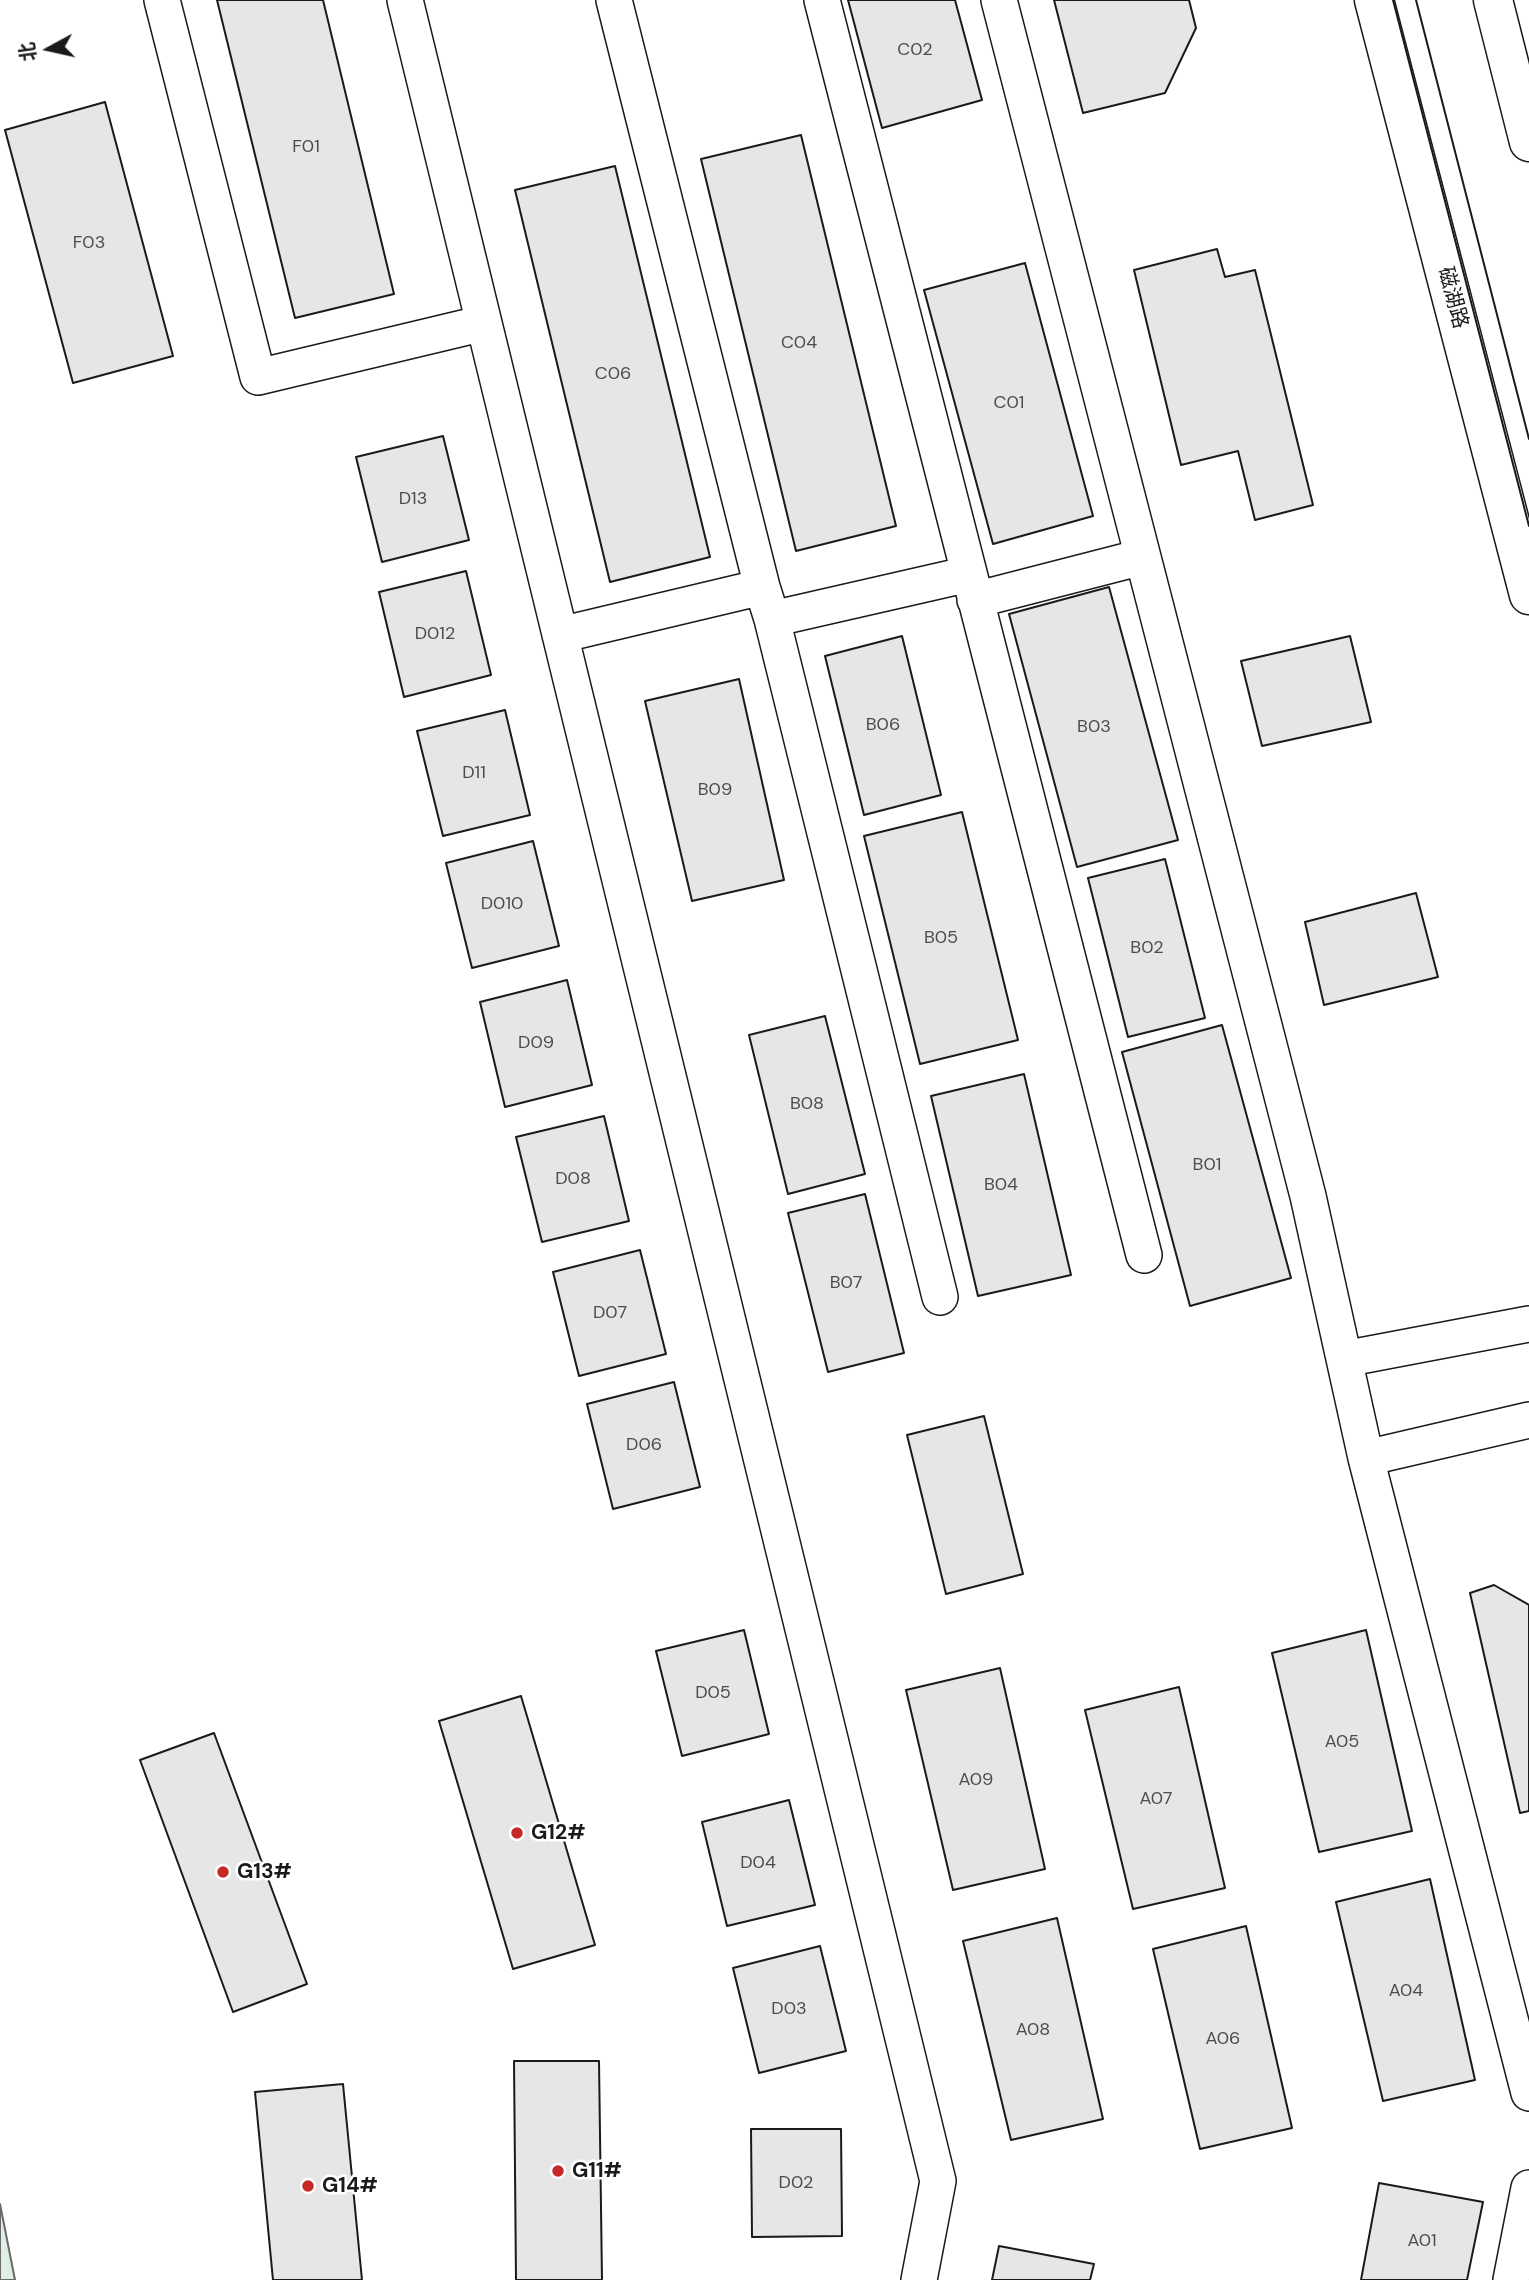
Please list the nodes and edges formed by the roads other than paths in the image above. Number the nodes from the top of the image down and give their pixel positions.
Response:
1 (162, 0) edge
2 (405, 0) edge
3 (614, 0) edge
4 (822, 0) edge
5 (999, 0) edge
6 (1374, 0) edge
7 (1493, 0) edge
8 (1529, 142) edge
9 (484, 323) junction
10 (1142, 557) junction
11 (972, 587) junction
12 (1529, 595) edge
13 (767, 603) junction
14 (560, 635) junction
15 (1144, 1255) dead end
16 (940, 1297) dead end
17 (1529, 1324) edge
18 (1344, 1359) junction
19 (1529, 1420) edge
20 (1366, 1458) junction
21 (1529, 2093) edge
22 (1529, 2188) edge
23 (919, 2280) edge
24 (1511, 2280) edge

1 - 9 street
2 - 9 street
3 - 13 street
4 - 11 street
5 - 10 street
6 - 12 main road, 磁湖路
7 - 8 main road
9 - 14 street
10 - 11 street
10 - 18 street
11 - 13 street
11 - 15 street
13 - 14 street
13 - 16 street
14 - 23 street
17 - 18 street
18 - 20 street
19 - 20 street
20 - 21 street
22 - 24 street

